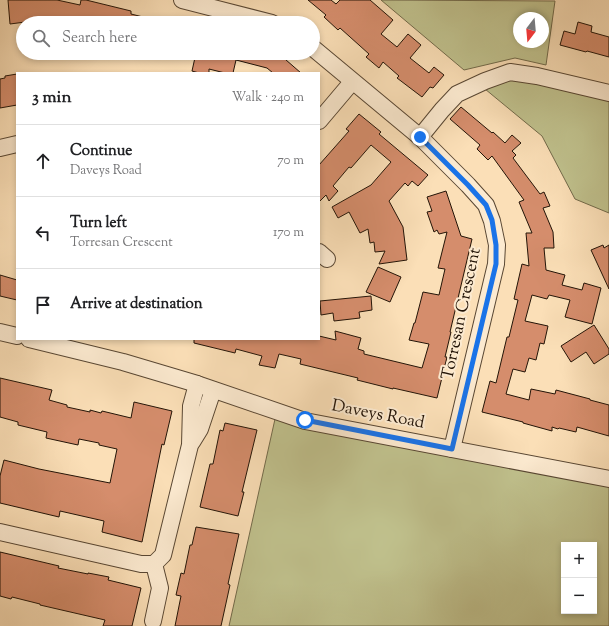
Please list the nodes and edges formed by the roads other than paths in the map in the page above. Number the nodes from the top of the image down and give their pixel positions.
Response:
1 (182, 0) edge
2 (199, 2) edge
3 (248, 16) edge
4 (320, 54) edge
5 (352, 82) junction
6 (609, 93) edge
7 (320, 120) edge
8 (420, 137) junction
9 (16, 144) edge
10 (0, 148) edge
11 (0, 332) edge
12 (16, 336) edge
13 (33, 340) edge
14 (197, 384) junction
15 (213, 390) junction
16 (190, 445) junction
17 (452, 449) junction
18 (609, 479) edge
19 (0, 532) edge
20 (154, 564) junction
21 (153, 621) dead end

1 - 2 street
2 - 3 street
4 - 5 street, Torresan Crescent
5 - 7 street
5 - 8 street, Torresan Crescent
6 - 8 street
8 - 17 street, Torresan Crescent
9 - 10 street
11 - 12 street
13 - 14 street, Daveys Road
14 - 15 street, Daveys Road
14 - 16 street
15 - 16 street
15 - 17 street, Daveys Road
16 - 20 street
17 - 18 street, Daveys Road
19 - 20 street
20 - 21 street

